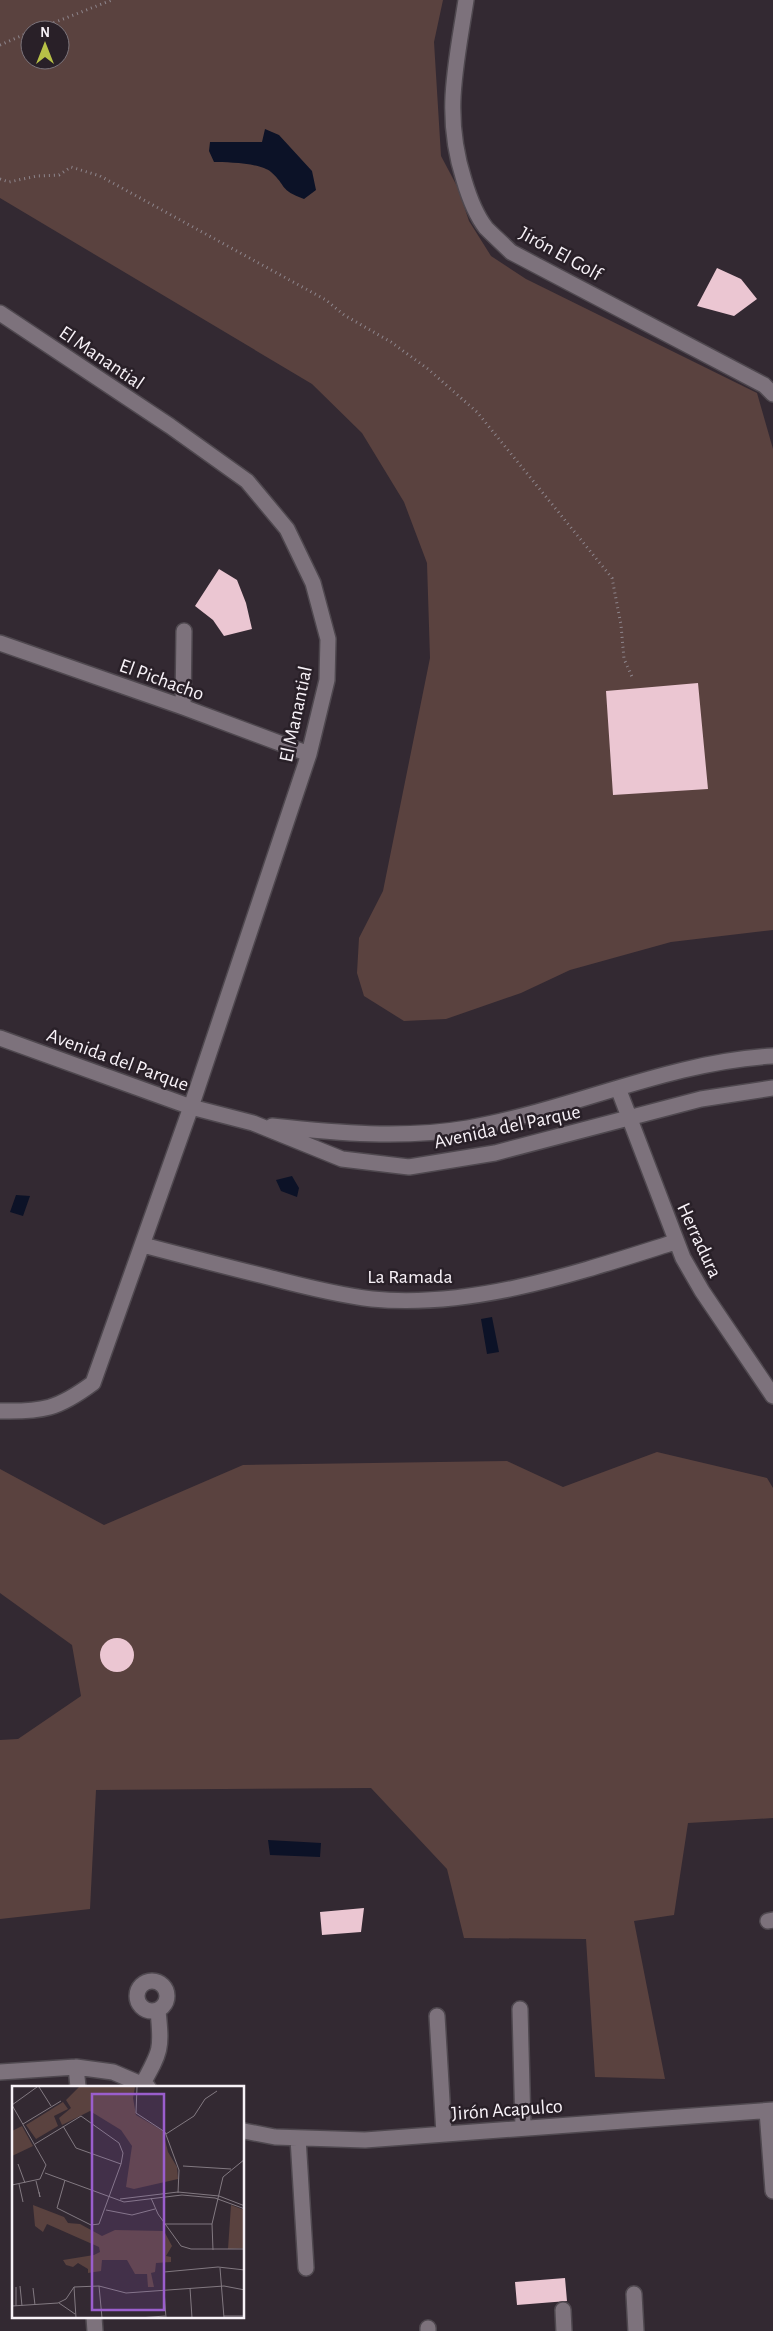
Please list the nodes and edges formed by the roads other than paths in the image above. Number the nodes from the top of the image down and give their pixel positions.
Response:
1 (466, 0) edge
2 (0, 313) edge
3 (773, 394) edge
4 (184, 631) dead end
5 (0, 643) edge
6 (183, 707) junction
7 (309, 754) junction
8 (0, 1038) edge
9 (773, 1056) edge
10 (618, 1088) junction
11 (773, 1088) edge
12 (191, 1107) junction
13 (630, 1118) junction
14 (253, 1123) junction
15 (675, 1242) junction
16 (143, 1245) junction
17 (773, 1396) edge
18 (0, 1411) edge
19 (520, 2009) dead end
20 (158, 2010) dead end
21 (438, 2016) dead end
22 (76, 2067) junction
23 (0, 2072) edge
24 (78, 2086) edge
25 (145, 2086) edge
26 (770, 2110) edge
27 (523, 2128) junction
28 (245, 2131) edge
29 (444, 2134) junction
30 (275, 2138) junction
31 (298, 2138) junction
32 (245, 2140) edge
33 (773, 2191) edge
34 (306, 2268) dead end
35 (634, 2294) dead end
36 (563, 2310) dead end
37 (94, 2318) edge
38 (95, 2331) edge
39 (564, 2331) edge
40 (636, 2331) edge

1 - 3 street, Jirón El Golf
2 - 7 street, El Manantial
4 - 6 street
5 - 6 street, El Pichacho
6 - 7 street, El Pichacho
7 - 12 street, El Manantial
8 - 12 street, Avenida del Parque
9 - 10 street, Avenida del Parque
10 - 13 street, Herradura
10 - 14 street, Avenida del Parque
11 - 13 street, Avenida del Parque
12 - 14 street, Avenida del Parque
12 - 16 street, El Manantial
13 - 14 street, Avenida del Parque
13 - 15 street, Herradura
15 - 16 street, La Ramada
15 - 17 street, Herradura
16 - 18 street, El Manantial
19 - 27 street
20 - 25 street
21 - 29 street
22 - 23 street
22 - 24 street
22 - 25 street
26 - 27 street, Jirón Acapulco
26 - 33 street
27 - 29 street, Jirón Acapulco
28 - 30 street, Jirón Acapulco
29 - 31 street, Jirón Acapulco
30 - 31 street, Jirón Acapulco
30 - 32 street
31 - 34 street
35 - 40 street
36 - 39 street
37 - 38 street

